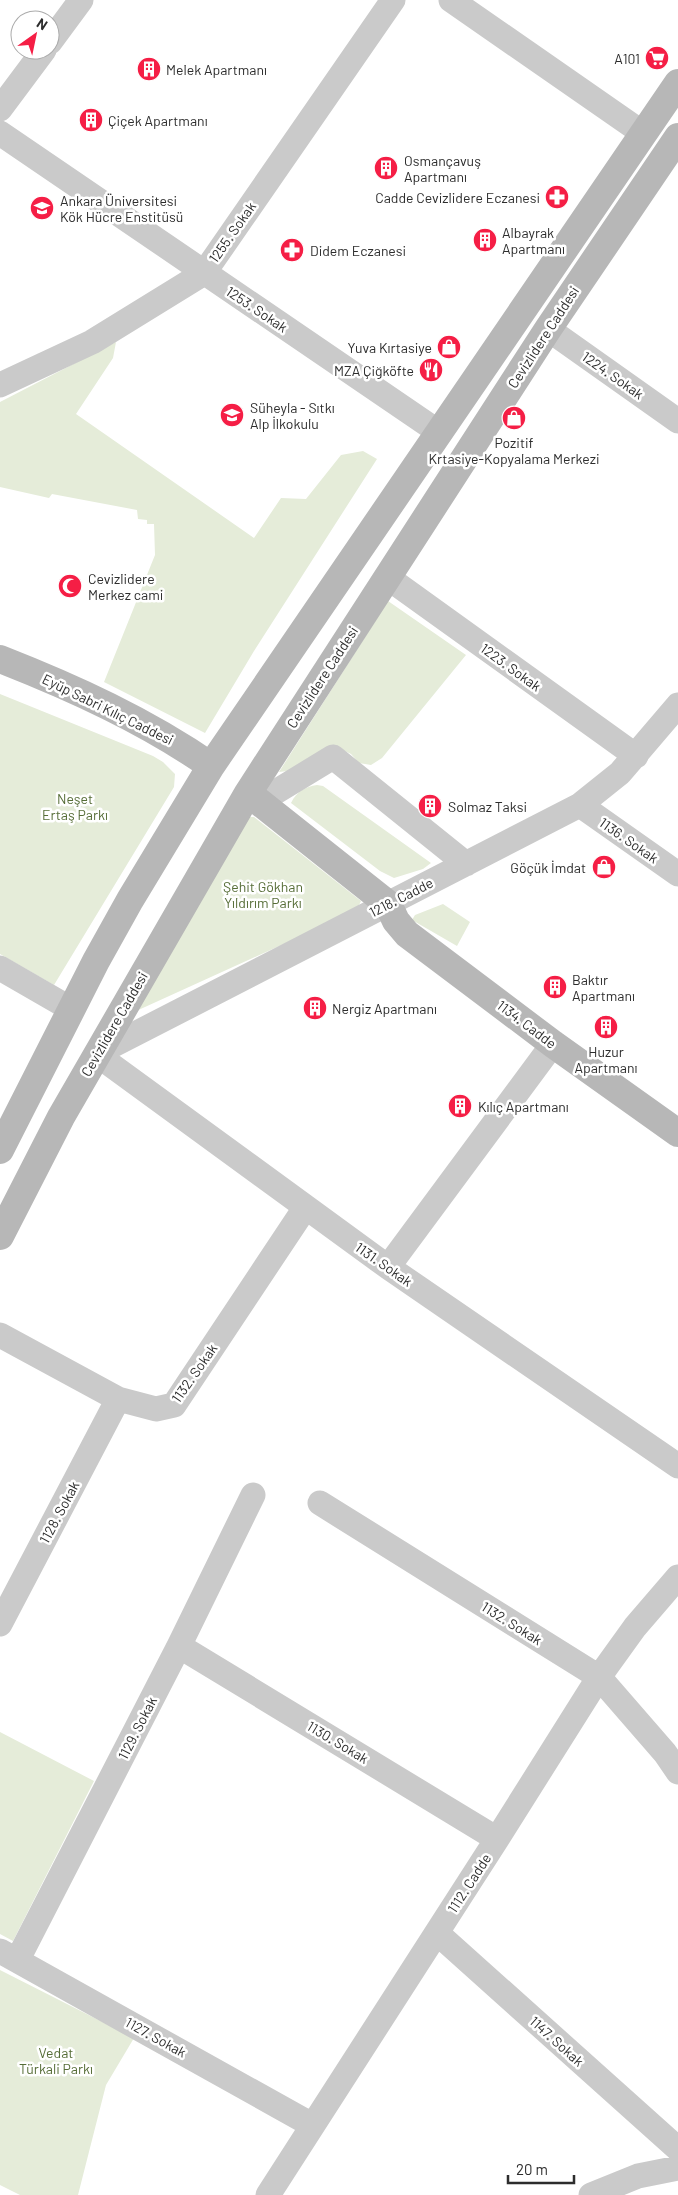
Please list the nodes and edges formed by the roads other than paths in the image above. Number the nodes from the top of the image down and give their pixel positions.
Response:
1 (81, 0) edge
2 (393, 0) edge
3 (452, 0) edge
4 (60, 28) edge
5 (37, 60) edge
6 (678, 83) edge
7 (0, 109) edge
8 (0, 133) edge
9 (644, 134) junction
10 (678, 138) edge
11 (204, 273) junction
12 (548, 330) junction
13 (0, 385) edge
14 (678, 422) edge
15 (440, 433) junction
16 (387, 577) junction
17 (0, 659) edge
18 (678, 705) edge
19 (636, 756) junction
20 (212, 766) junction
21 (253, 797) junction
22 (580, 806) junction
23 (466, 864) junction
24 (678, 874) edge
25 (388, 904) junction
26 (0, 968) edge
27 (71, 1008) junction
28 (553, 1044) junction
29 (96, 1054) junction
30 (678, 1133) edge
31 (0, 1150) edge
32 (305, 1208) junction
33 (0, 1236) edge
34 (388, 1267) junction
35 (0, 1335) edge
36 (118, 1399) junction
37 (678, 1466) edge
38 (253, 1495) dead end
39 (320, 1503) dead end
40 (678, 1577) edge
41 (0, 1624) edge
42 (179, 1646) junction
43 (599, 1677) junction
44 (678, 1772) edge
45 (497, 1839) junction
46 (437, 1933) junction
47 (9, 1955) edge
48 (312, 2125) junction
49 (678, 2149) edge
50 (678, 2168) edge
51 (268, 2195) edge
52 (591, 2195) edge

1 - 4 street
2 - 11 street, 1255. Sokak
3 - 9 street
5 - 7 street
6 - 9 main road
8 - 11 street, 1253. Sokak
9 - 15 main road
10 - 12 main road, Cevizlidere Caddesi
11 - 13 street, 1255. Sokak
11 - 15 street, 1253. Sokak
12 - 14 street, 1224. Sokak
12 - 16 main road, Cevizlidere Caddesi
15 - 20 main road
16 - 19 street, 1223. Sokak
16 - 21 main road, Cevizlidere Caddesi
17 - 20 main road, Eyüp Sabri Kılıç Caddesi
18 - 19 street, 1218. Cadde
19 - 22 street, 1218. Cadde
20 - 27 main road
21 - 23 street
21 - 25 main road
21 - 29 main road, Cevizlidere Caddesi
22 - 23 street, 1218. Cadde
22 - 24 street, 1136. Sokak
23 - 25 street, 1218. Cadde
25 - 28 main road, 1134. Cadde
25 - 29 street, 1218. Cadde
26 - 27 street
27 - 31 main road
28 - 30 main road, 1134. Cadde
28 - 34 street
29 - 32 street, 1131. Sokak
29 - 33 main road, Cevizlidere Caddesi
32 - 34 street, 1131. Sokak
32 - 36 street, 1132. Sokak
34 - 37 street, 1131. Sokak
35 - 36 street, 1132. Sokak
36 - 41 street, 1128. Sokak
38 - 42 street, 1129. Sokak
39 - 43 street, 1132. Sokak
40 - 43 street, 1112. Cadde
42 - 45 street, 1130. Sokak
42 - 47 street, 1129. Sokak
43 - 44 street, 1132. Sokak
43 - 45 street, 1112. Cadde
45 - 46 street, 1112. Cadde
46 - 48 street, 1112. Cadde
46 - 49 street, 1147. Sokak
47 - 48 street, 1127. Sokak
48 - 51 street, 1112. Cadde
50 - 52 street

